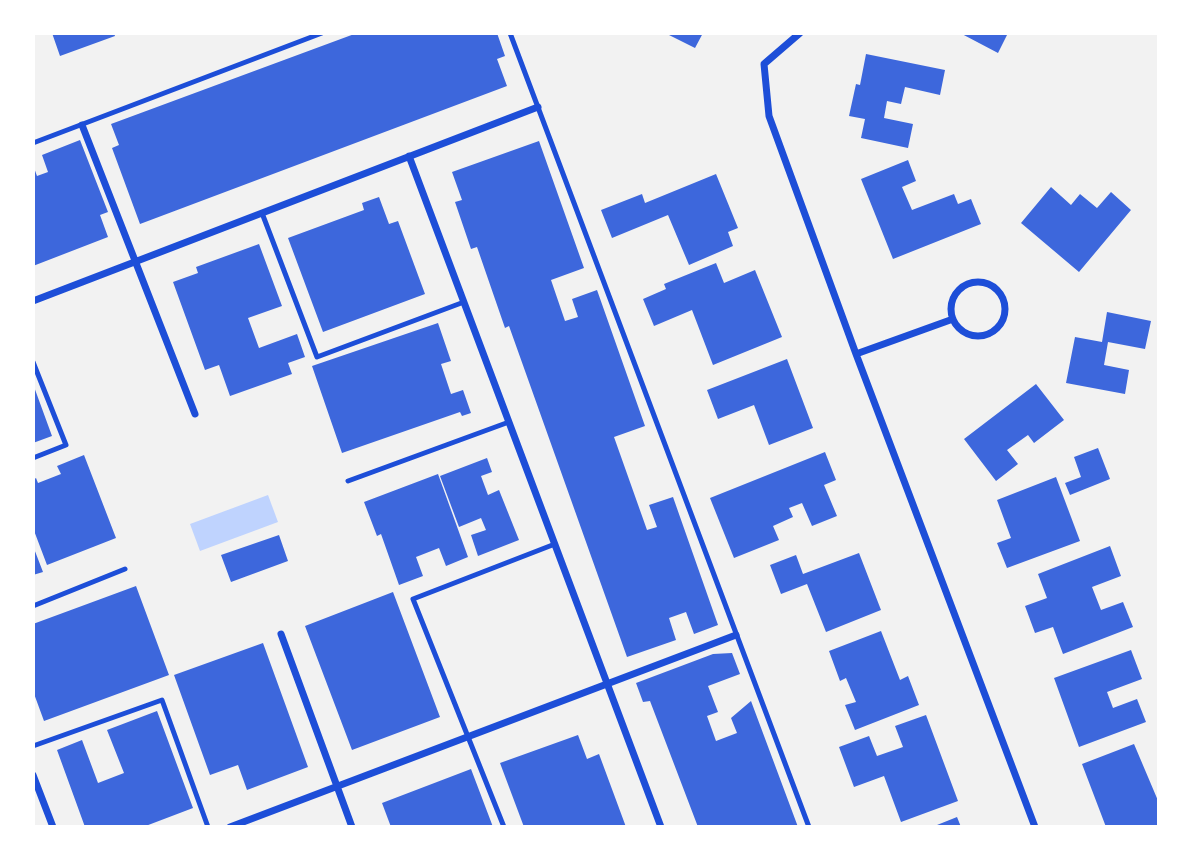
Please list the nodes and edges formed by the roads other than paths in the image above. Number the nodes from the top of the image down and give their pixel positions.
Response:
1 (322, 33) edge
2 (510, 33) edge
3 (800, 33) edge
4 (538, 107) junction
5 (82, 125) junction
6 (33, 143) edge
7 (409, 156) junction
8 (262, 213) junction
9 (136, 262) junction
10 (33, 301) edge
11 (464, 302) junction
12 (953, 319) junction
13 (856, 354) junction
14 (33, 362) edge
15 (195, 414) dead end
16 (509, 422) junction
17 (33, 458) edge
18 (348, 481) dead end
19 (555, 544) junction
20 (125, 569) dead end
21 (33, 607) edge
22 (281, 634) dead end
23 (736, 635) junction
24 (607, 683) junction
25 (469, 736) junction
26 (33, 746) edge
27 (33, 775) edge
28 (337, 786) junction
29 (53, 827) edge
30 (208, 827) edge
31 (230, 827) edge
32 (352, 827) edge
33 (504, 827) edge
34 (661, 827) edge
35 (808, 827) edge
36 (1035, 827) edge

1 - 5 lane
2 - 4 lane
3 - 13 street
4 - 7 street
4 - 23 lane
5 - 6 lane
5 - 9 street
7 - 8 street
7 - 11 street
8 - 9 street
8 - 11 lane
9 - 10 street
9 - 15 street
11 - 16 street
12 - 12 street
12 - 13 street
13 - 36 street
14 - 17 lane
16 - 18 lane
16 - 19 street
19 - 24 street
19 - 25 lane
20 - 21 lane
22 - 28 street
23 - 24 street
23 - 35 lane
24 - 25 street
24 - 34 street
25 - 28 street
25 - 33 lane
26 - 30 lane
27 - 29 street
28 - 31 street
28 - 32 street

